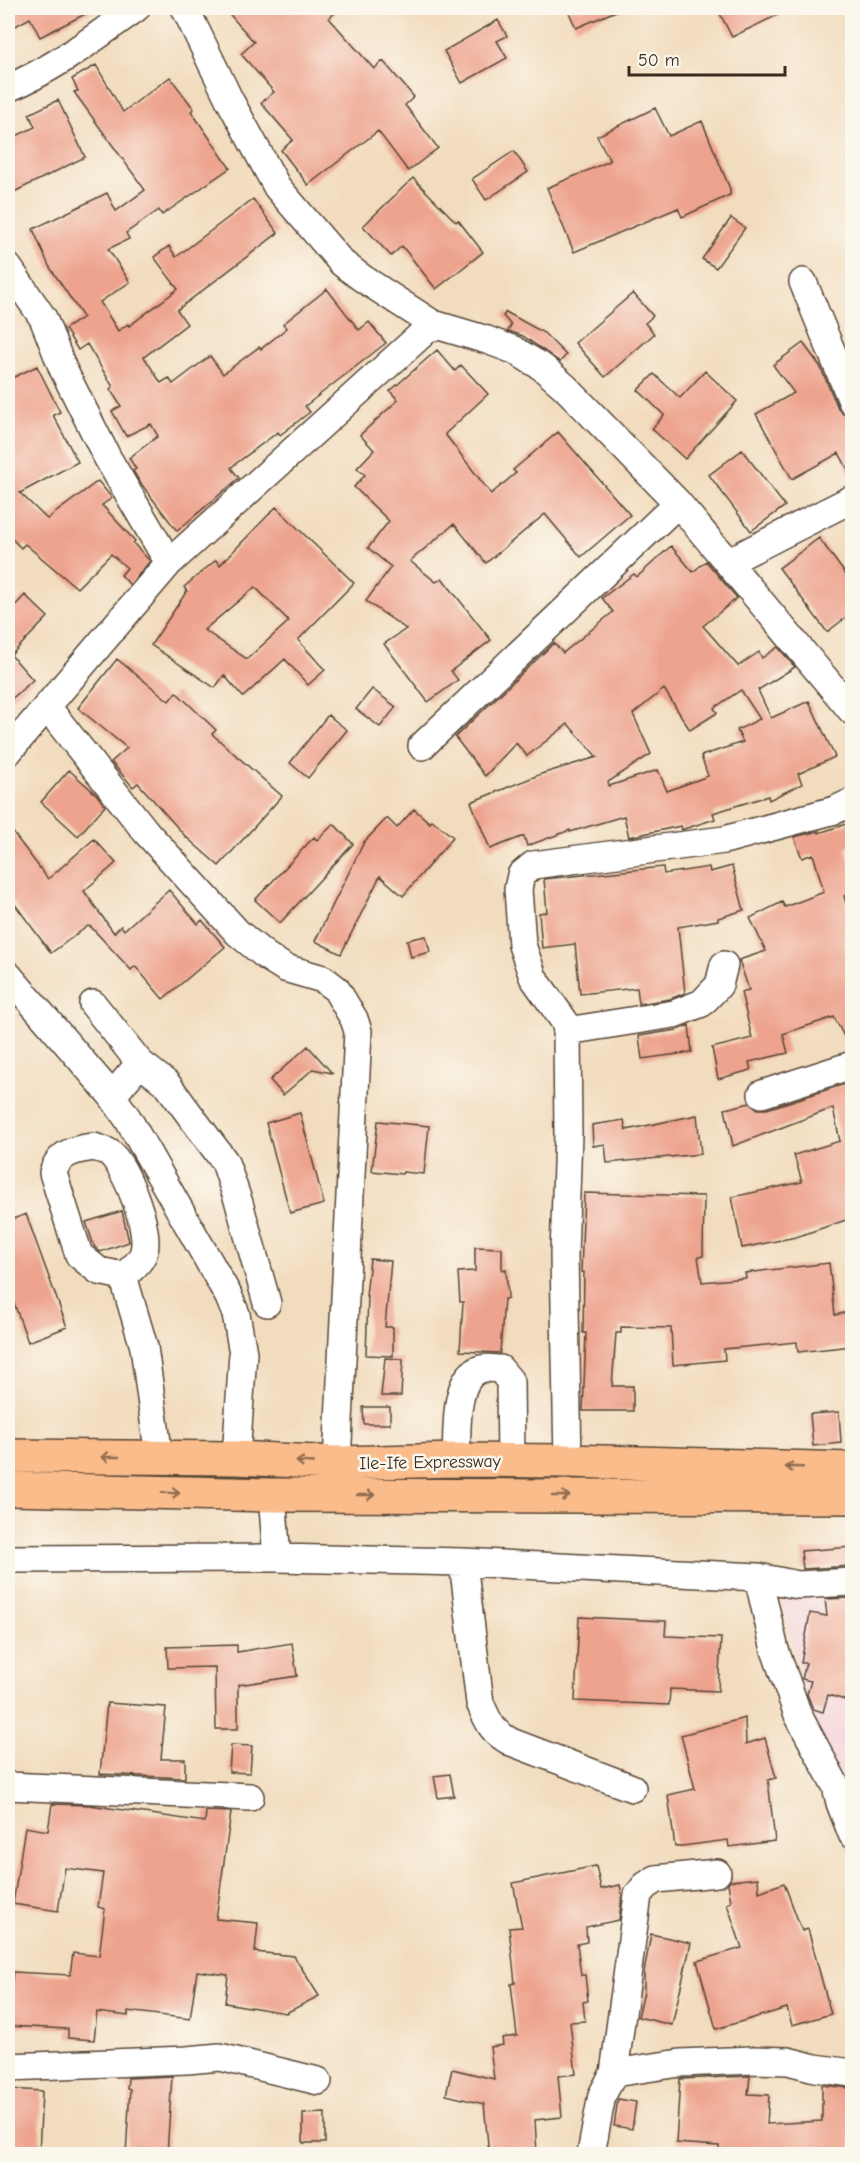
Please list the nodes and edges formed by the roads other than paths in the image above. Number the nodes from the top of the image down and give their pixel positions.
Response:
1 (136, 8) edge
2 (184, 8) edge
3 (8, 88) edge
4 (8, 267) edge
5 (803, 282) dead end
6 (433, 324) junction
7 (852, 401) edge
8 (852, 499) edge
9 (678, 503) junction
10 (170, 562) junction
11 (728, 562) junction
12 (46, 707) junction
13 (852, 711) edge
14 (422, 746) dead end
15 (8, 752) edge
16 (852, 802) edge
17 (724, 964) dead end
18 (8, 975) edge
19 (93, 1005) dead end
20 (567, 1031) junction
21 (140, 1063) junction
22 (852, 1065) edge
23 (762, 1094) dead end
24 (112, 1096) junction
25 (123, 1276) junction
26 (267, 1303) dead end
27 (8, 1456) edge
28 (159, 1457) junction
29 (236, 1458) junction
30 (456, 1460) junction
31 (511, 1461) junction
32 (568, 1461) junction
33 (337, 1463) junction
34 (852, 1469) edge
35 (8, 1490) edge
36 (272, 1495) junction
37 (852, 1497) edge
38 (277, 1558) junction
39 (8, 1559) edge
40 (463, 1562) junction
41 (758, 1577) junction
42 (852, 1582) edge
43 (8, 1786) edge
44 (633, 1788) dead end
45 (250, 1797) dead end
46 (852, 1834) edge
47 (717, 1873) dead end
48 (8, 2067) edge
49 (614, 2073) junction
50 (852, 2073) edge
51 (318, 2081) dead end
52 (591, 2154) edge

1 - 3 street
2 - 6 street
4 - 10 street
5 - 7 street
6 - 9 street
6 - 10 street
8 - 11 street
9 - 11 street
9 - 14 street
10 - 12 street
11 - 13 street
12 - 15 street
12 - 33 street
16 - 20 street
17 - 20 street
18 - 24 street
19 - 21 street
20 - 32 street
21 - 24 street
21 - 26 street
22 - 23 street
24 - 29 street
25 - 25 street
25 - 28 street
28 -> 27 highway, Ile-Ife Expressway
28 - 29 highway, Ile-Ife Expressway
33 -> 29 highway, Ile-Ife Expressway
30 - 31 highway, Ile-Ife Expressway
30 - 31 street
30 - 33 highway, Ile-Ife Expressway
31 - 32 highway, Ile-Ife Expressway
34 -> 32 highway, Ile-Ife Expressway
35 -> 36 highway, Ile-Ife Expressway
36 -> 37 highway, Ile-Ife Expressway
36 - 38 street
38 - 39 street
38 - 40 street
40 - 41 street
40 - 44 street
41 - 42 street
41 - 46 street
43 - 45 street
47 - 49 street
48 - 51 street
49 - 50 street
49 - 52 street

